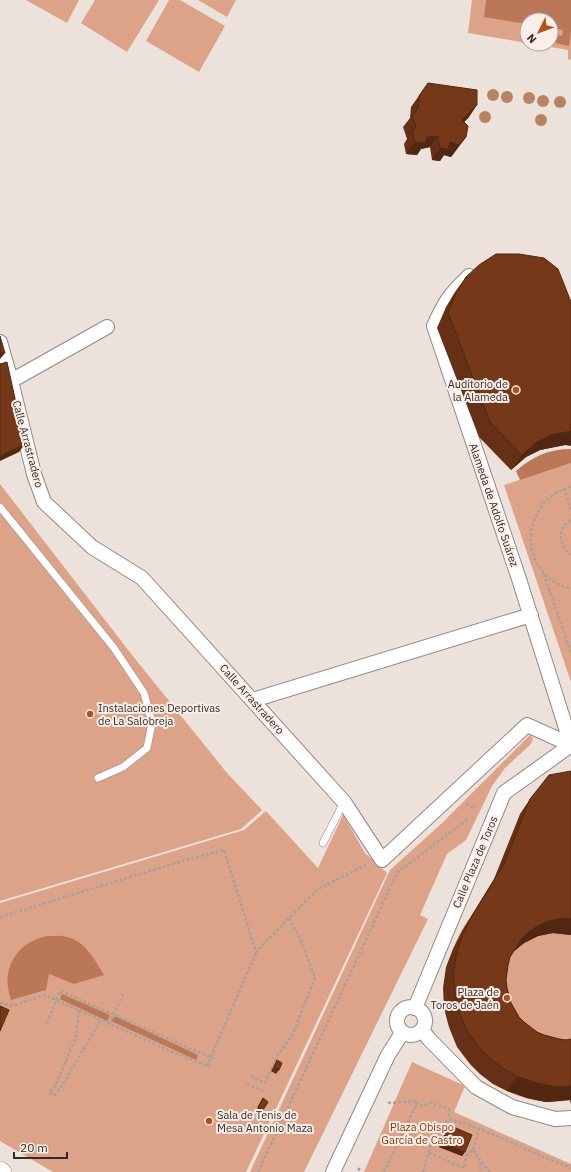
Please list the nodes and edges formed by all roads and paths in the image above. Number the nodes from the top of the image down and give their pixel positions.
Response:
1 (469, 276) edge
2 (107, 328) dead end
3 (0, 342) edge
4 (11, 381) junction
5 (571, 487) edge
6 (564, 488) junction
7 (0, 507) edge
8 (571, 511) edge
9 (571, 520) edge
10 (571, 555) edge
11 (544, 574) junction
12 (571, 590) edge
13 (531, 615) junction
14 (571, 653) edge
15 (254, 700) junction
16 (571, 744) edge
17 (98, 778) dead end
18 (344, 802) junction
19 (468, 819) dead end
20 (323, 843) dead end
21 (367, 864) dead end
22 (0, 917) edge
23 (289, 918) junction
24 (256, 952) junction
25 (123, 994) dead end
26 (56, 1000) junction
27 (0, 1003) edge
28 (415, 1008) junction
29 (79, 1010) junction
30 (113, 1014) junction
31 (101, 1020) junction
32 (47, 1023) dead end
33 (109, 1024) junction
34 (422, 1030) junction
35 (402, 1033) junction
36 (210, 1057) junction
37 (214, 1059) dead end
38 (251, 1076) dead end
39 (247, 1084) dead end
40 (263, 1091) dead end
41 (388, 1103) dead end
42 (415, 1107) junction
43 (571, 1118) edge
44 (449, 1119) junction
45 (480, 1129) junction
46 (474, 1150) junction
47 (429, 1153) junction
48 (481, 1161) junction
49 (358, 1168) dead end
50 (571, 1168) edge
51 (0, 1170) edge
52 (3, 1172) edge
53 (258, 1172) edge
54 (334, 1172) edge
55 (361, 1172) edge
56 (384, 1172) edge
57 (424, 1172) edge
58 (480, 1172) edge
59 (490, 1172) edge

1 - 13 street, Alameda de Adolfo Suárez
2 - 4 street
3 - 4 street, Calle Arrastradero
4 - 15 street, Calle Arrastradero
5 - 6 path
6 - 8 path
6 - 11 path
7 - 17 lane
9 - 10 path
11 - 12 path
11 - 14 path
13 - 15 street
13 - 16 street, Alameda de Adolfo Suárez
15 - 18 street, Calle Arrastradero
16 - 18 street, Calle Arrastradero
16 - 28 street, Calle Plaza de Toros
18 - 20 lane
19 - 53 path
21 - 23 path
22 - 24 path
23 - 24 path
23 - 38 path
24 - 36 path
25 - 30 path
26 - 27 path
26 - 29 path
26 - 30 path
26 - 32 path
28 - 34 street
28 - 35 street
29 - 31 path
29 - 31 path
30 - 33 path
30 - 36 path
31 - 33 path
33 - 36 path
34 - 35 street
34 - 43 street
35 - 54 street
36 - 37 path
39 - 40 path
41 - 42 path
42 - 44 path
42 - 56 path
44 - 45 path
44 - 47 path
45 - 46 path
45 - 50 path
46 - 47 path
46 - 48 path
47 - 57 path
48 - 58 path
48 - 59 path
49 - 55 path
51 - 52 street

